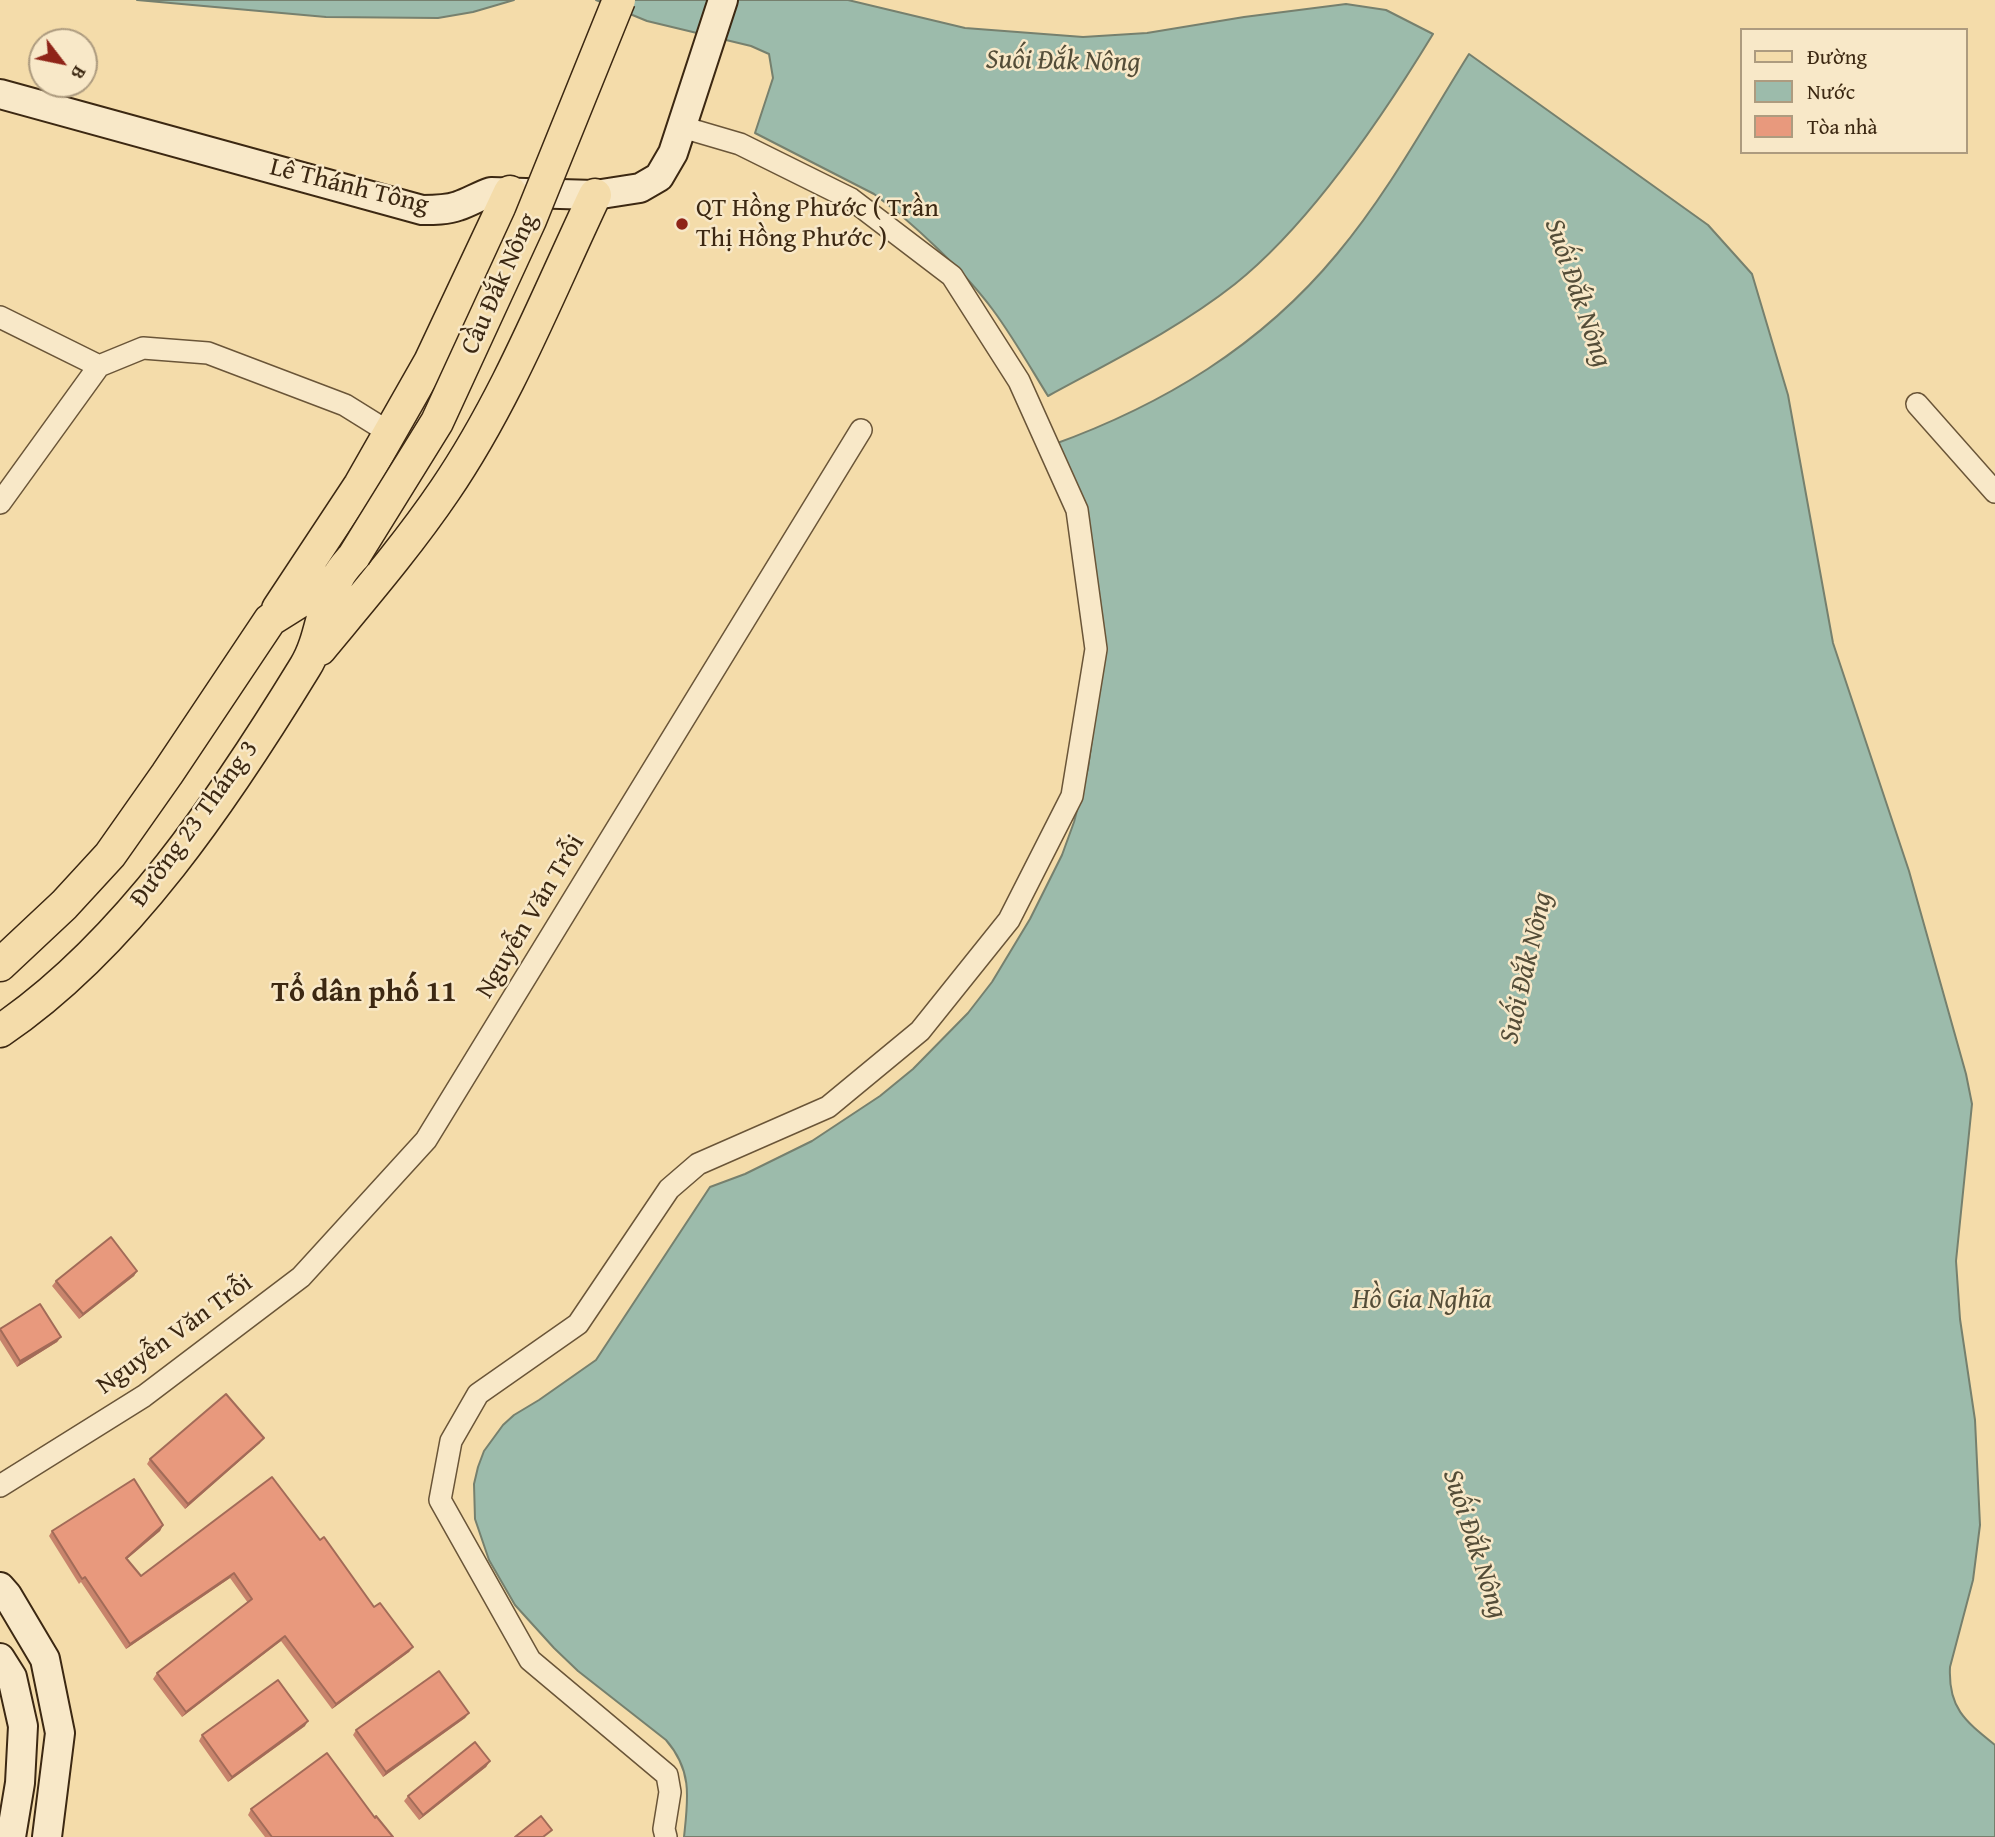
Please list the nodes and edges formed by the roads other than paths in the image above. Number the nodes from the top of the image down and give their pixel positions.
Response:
1 (618, 0) edge
2 (723, 0) edge
3 (0, 94) edge
4 (682, 127) junction
5 (510, 192) junction
6 (595, 195) junction
7 (0, 317) edge
8 (99, 366) junction
9 (1917, 404) dead end
10 (861, 430) dead end
11 (390, 433) junction
12 (1995, 492) edge
13 (0, 503) edge
14 (345, 567) junction
15 (270, 620) junction
16 (308, 663) junction
17 (0, 965) edge
18 (0, 1031) edge
19 (0, 1486) edge
20 (0, 1587) edge
21 (0, 1658) edge
22 (11, 1837) edge
23 (47, 1837) edge
24 (666, 1837) edge

1 - 14 main road, Cầu Đắk Nông, bridge
2 - 4 street, Lê Thánh Tông
3 - 5 street, Lê Thánh Tông
4 - 6 street, Lê Thánh Tông
4 - 24 street
5 - 6 street, Lê Thánh Tông
5 - 11 main road
6 - 16 main road
7 - 8 street
8 - 11 street
8 - 13 street
9 - 12 street
10 - 19 street, Nguyễn Văn Trỗi
11 - 15 main road
14 - 15 main road, Đường 23 Tháng 3
14 - 16 main road, Đường 23 Tháng 3
15 - 17 main road, Đường 23 Tháng 3
16 - 18 main road, Đường 23 Tháng 3
20 - 23 street
21 - 22 street

